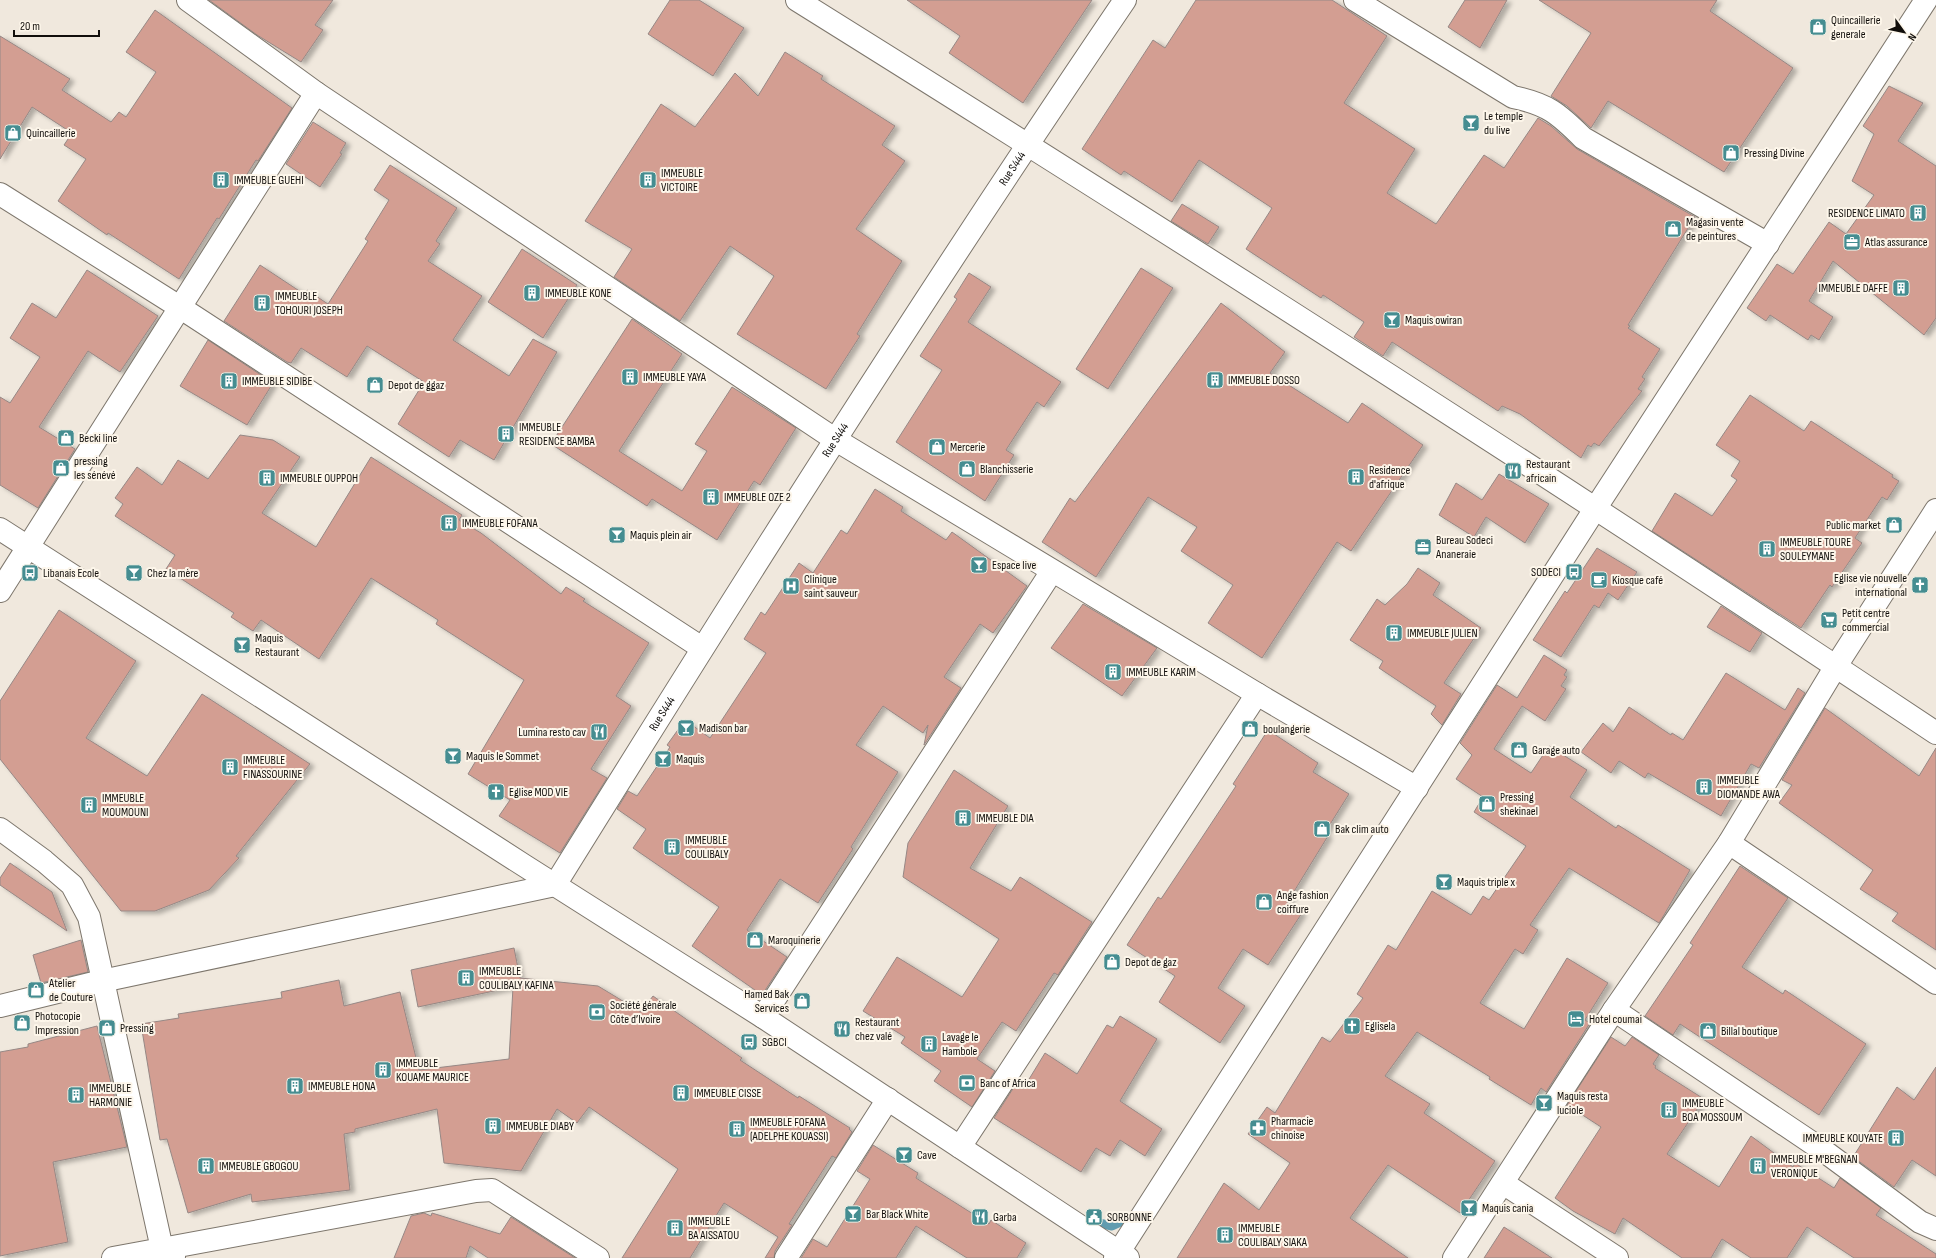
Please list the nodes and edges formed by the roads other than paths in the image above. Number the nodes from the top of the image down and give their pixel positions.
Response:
1 (188, 0) edge
2 (797, 0) edge
3 (1125, 0) edge
4 (1355, 0) edge
5 (1926, 0) edge
6 (316, 93) junction
7 (1027, 144) junction
8 (0, 194) edge
9 (1768, 244) junction
10 (181, 308) junction
11 (836, 440) junction
12 (1595, 509) junction
13 (1936, 510) edge
14 (0, 529) edge
15 (28, 547) junction
16 (1052, 571) junction
17 (0, 591) edge
18 (702, 648) junction
19 (1836, 666) junction
20 (1257, 694) junction
21 (1936, 733) edge
22 (1418, 788) junction
23 (0, 829) edge
24 (1729, 843) junction
25 (555, 885) junction
26 (102, 981) junction
27 (1936, 983) edge
28 (0, 1006) edge
29 (1614, 1010) junction
30 (763, 1017) junction
31 (888, 1099) junction
32 (960, 1147) junction
33 (1503, 1183) junction
34 (1936, 1229) edge
35 (169, 1253) edge
36 (1121, 1256) edge
37 (113, 1258) edge
38 (598, 1258) edge
39 (786, 1258) edge
40 (1454, 1258) edge
41 (1617, 1258) edge

1 - 6 street
2 - 7 street
3 - 7 street, Rue S444
4 - 9 street
5 - 9 street
6 - 10 street
6 - 11 street
7 - 11 street, Rue S444
7 - 12 street
8 - 10 street
9 - 12 street
10 - 15 street
10 - 18 street
11 - 16 street
11 - 18 street, Rue S444
12 - 19 street
12 - 22 street
13 - 19 street
14 - 15 street
15 - 17 street
15 - 25 street
16 - 20 street
16 - 30 street
18 - 25 street, Rue S444
19 - 21 street
19 - 24 street
20 - 22 street
20 - 32 street
22 - 36 street
23 - 26 street
24 - 27 street
24 - 29 street
25 - 26 street
25 - 30 street
26 - 28 street
26 - 35 street
29 - 33 street
29 - 34 street
30 - 31 street
31 - 32 street
31 - 39 street
32 - 36 street
33 - 40 street
33 - 41 street
35 - 37 street
35 - 38 street

